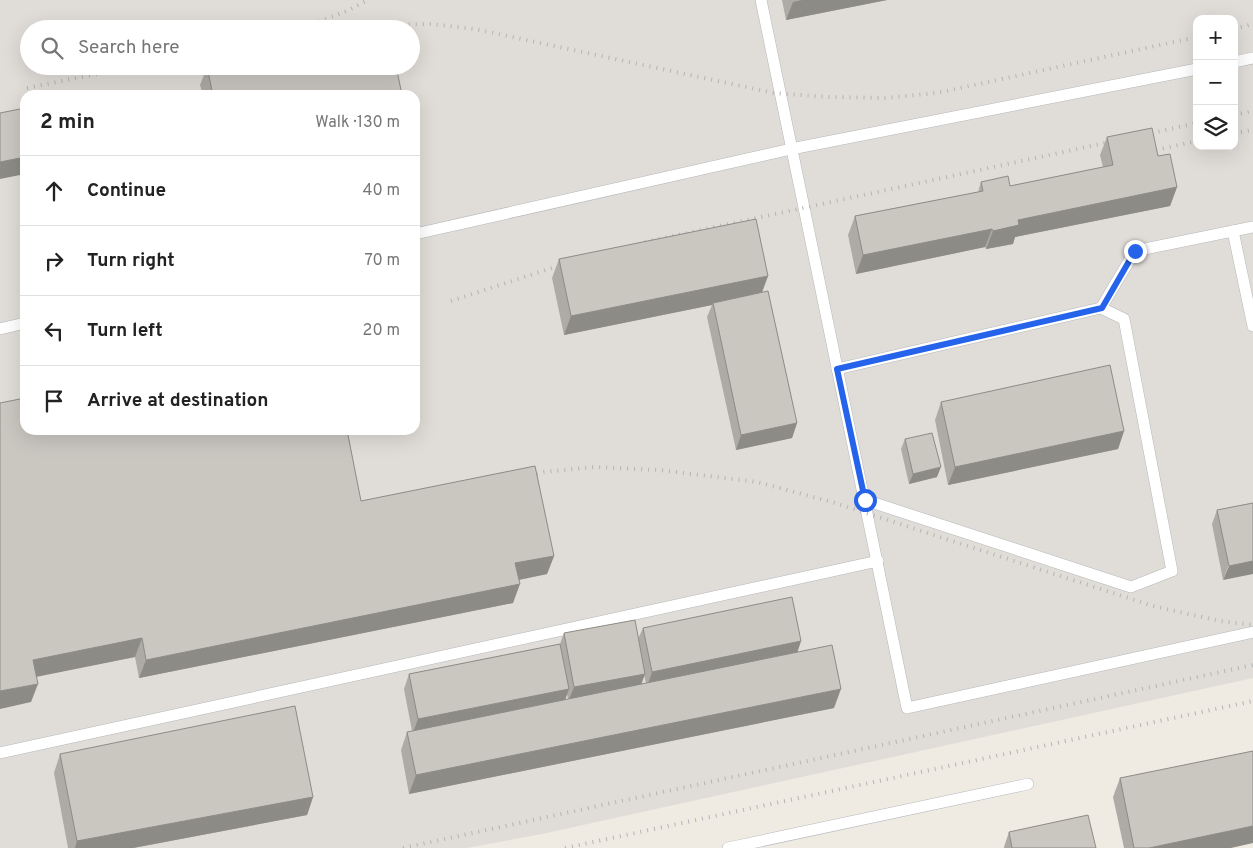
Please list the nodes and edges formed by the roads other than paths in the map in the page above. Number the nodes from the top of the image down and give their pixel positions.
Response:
1 (761, 0) edge
2 (1253, 58) edge
3 (1238, 61) edge
4 (1193, 70) edge
5 (791, 149) junction
6 (1253, 227) edge
7 (1233, 231) junction
8 (420, 233) edge
9 (1102, 308) junction
10 (20, 324) edge
11 (1253, 326) edge
12 (0, 329) edge
13 (837, 369) junction
14 (865, 500) junction
15 (878, 561) junction
16 (1253, 632) edge
17 (0, 753) edge
18 (1028, 784) dead end
19 (728, 848) edge

1 - 5 lane
2 - 3 lane
4 - 5 lane
5 - 8 lane
5 - 13 lane
6 - 7 lane
7 - 9 lane
7 - 11 lane
9 - 13 lane
9 - 14 lane
10 - 12 lane
13 - 14 lane
14 - 15 lane
15 - 16 lane
15 - 17 lane
18 - 19 lane

